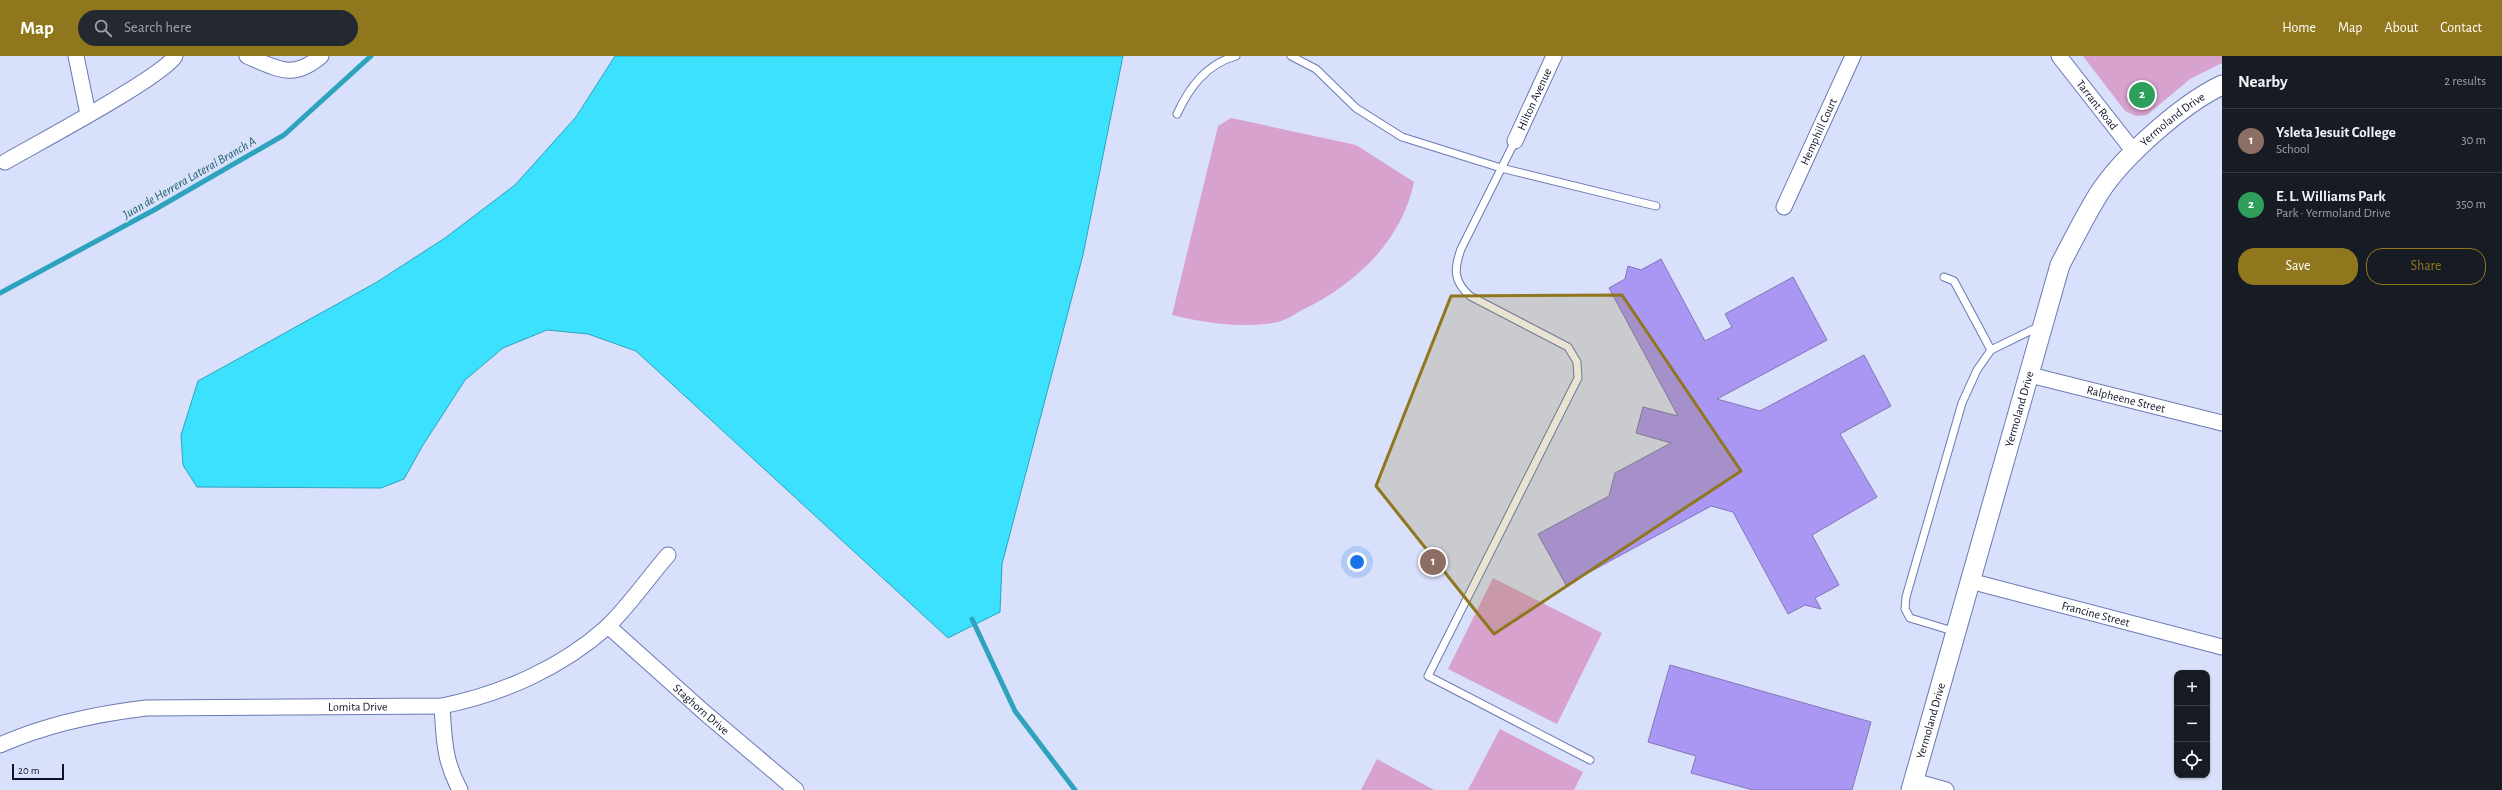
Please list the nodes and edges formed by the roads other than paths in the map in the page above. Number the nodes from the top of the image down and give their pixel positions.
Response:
1 (76, 56) edge
2 (175, 56) edge
3 (247, 56) edge
4 (322, 56) edge
5 (1236, 56) edge
6 (1291, 56) edge
7 (1554, 56) edge
8 (1853, 56) edge
9 (2059, 56) edge
10 (2222, 85) edge
11 (88, 114) junction
12 (1177, 114) dead end
13 (1514, 141) joint
14 (2135, 153) junction
15 (5, 162) dead end
16 (1501, 168) junction
17 (1656, 206) dead end
18 (1784, 207) dead end
19 (1944, 277) dead end
20 (2044, 324) junction
21 (1991, 350) junction
22 (2030, 375) junction
23 (2222, 423) edge
24 (668, 555) dead end
25 (1970, 581) junction
26 (608, 626) junction
27 (1956, 632) junction
28 (2222, 647) edge
29 (442, 706) junction
30 (0, 745) edge
31 (1590, 760) dead end
32 (1912, 786) edge
33 (460, 790) edge
34 (796, 790) edge
35 (1946, 790) edge

1 - 11 street
2 - 11 street
3 - 4 street
5 - 12 lane
6 - 16 lane
7 - 13 street, Hilton Avenue
8 - 18 street, Hemphill Court
9 - 14 street, Tarrant Road
10 - 14 street, Yermoland Drive
11 - 15 street
13 - 16 lane
14 - 20 street, Yermoland Drive
16 - 17 lane
16 - 31 lane
19 - 21 lane
20 - 21 lane
20 - 22 street, Yermoland Drive
21 - 27 lane
22 - 23 street, Ralpheene Street
22 - 25 street, Yermoland Drive
24 - 26 street, Lomita Drive
25 - 27 street, Yermoland Drive
25 - 28 street, Francine Street
26 - 29 street, Lomita Drive
26 - 34 street, Staghorn Drive
27 - 32 street, Yermoland Drive
29 - 30 street, Lomita Drive
29 - 33 street
32 - 35 street

